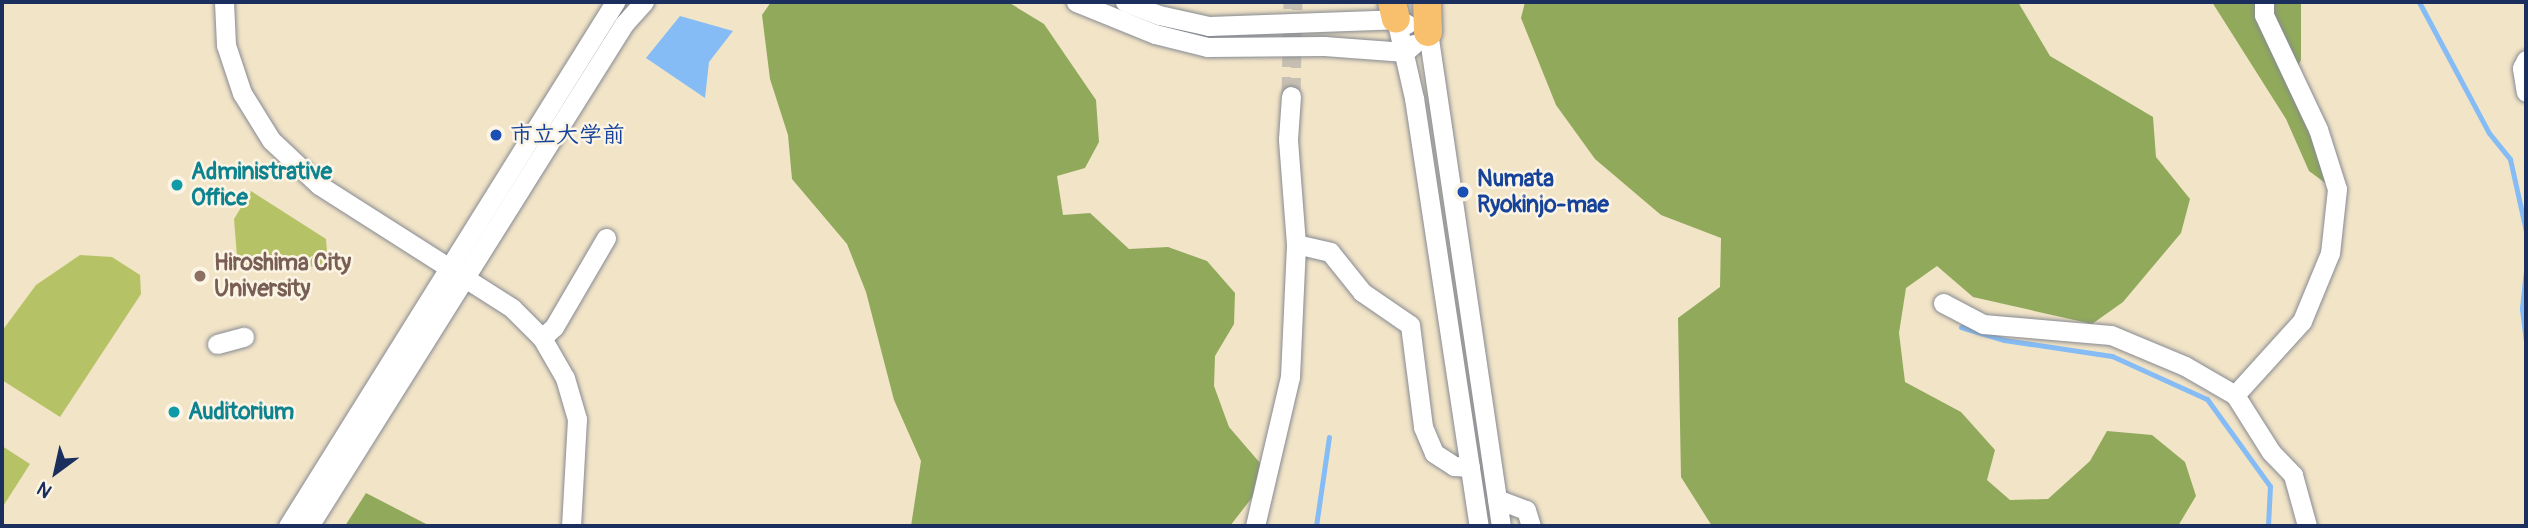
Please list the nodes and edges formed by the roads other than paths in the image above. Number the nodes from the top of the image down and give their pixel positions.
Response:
1 (224, 2) edge
2 (615, 2) edge
3 (644, 2) edge
4 (1076, 2) edge
5 (1125, 2) edge
6 (1427, 2) edge
7 (2264, 2) edge
8 (1394, 11) edge
9 (1427, 32) junction
10 (1405, 52) junction
11 (2526, 60) edge
12 (2526, 92) edge
13 (1291, 96) tunnel mouth
14 (606, 237) dead end
15 (1296, 244) junction
16 (456, 271) junction
17 (1943, 303) dead end
18 (244, 337) dead end
19 (542, 338) junction
20 (217, 344) dead end
21 (2235, 395) junction
22 (1470, 467) junction
23 (1497, 499) junction
24 (288, 526) edge
25 (309, 526) edge
26 (571, 526) edge
27 (1255, 526) edge
28 (1479, 526) edge
29 (1501, 526) edge
30 (1531, 526) edge
31 (2307, 526) edge

1 - 16 street
2 - 16 street
3 - 16 street
4 - 10 street
5 - 8 street
6 - 9 highway
7 - 21 street
8 - 9 street
8 - 10 street
9 - 10 street
9 - 23 street
10 - 22 street
11 - 12 street
13 - 15 street
14 - 19 street
15 - 22 street
15 - 27 street
16 - 19 street
16 - 24 street
16 - 25 street
17 - 21 street
18 - 20 street
19 - 26 street
21 - 31 street
22 - 28 street
23 - 29 street
23 - 30 street

